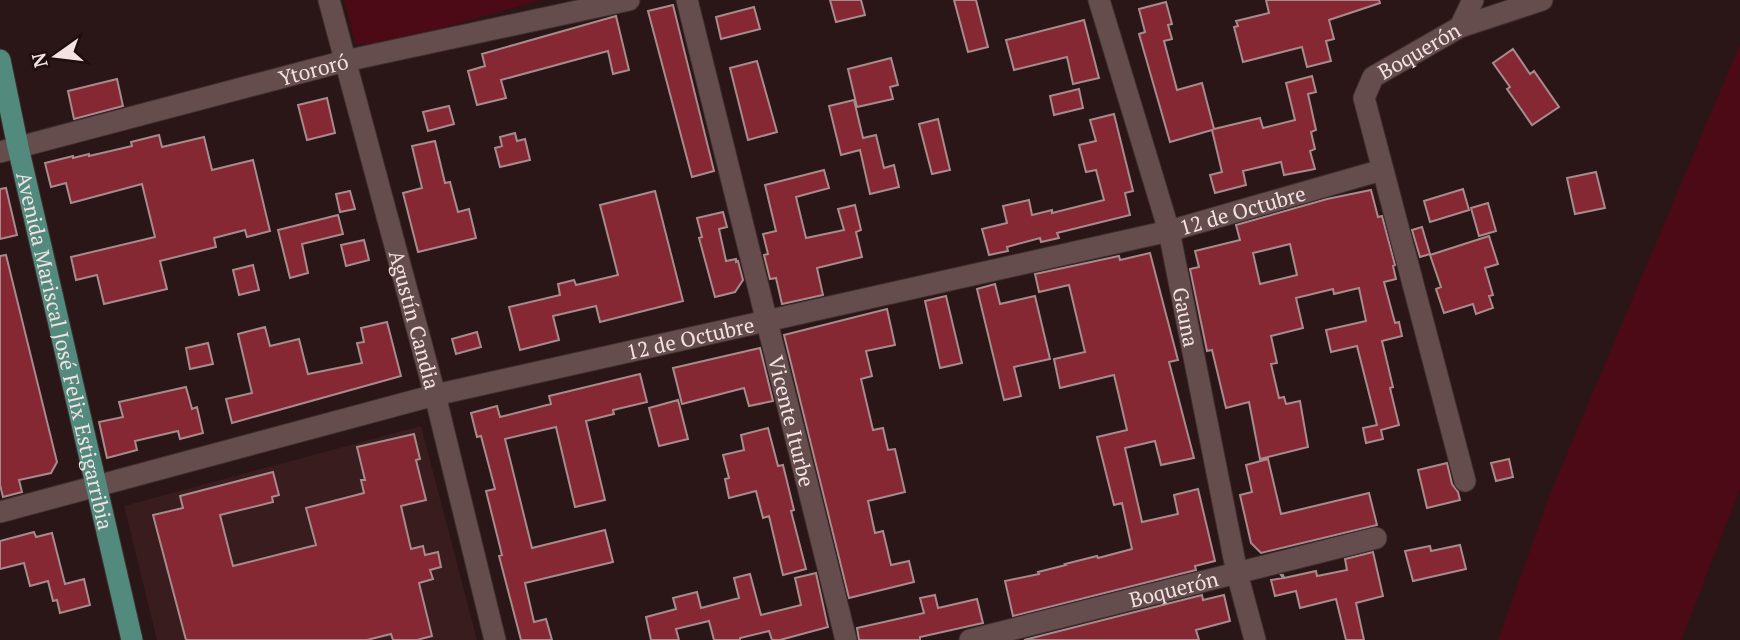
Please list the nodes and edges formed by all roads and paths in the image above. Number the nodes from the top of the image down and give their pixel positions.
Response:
1 (329, 0) edge
2 (629, 0) edge
3 (687, 0) edge
4 (1099, 0) edge
5 (1473, 0) edge
6 (1542, 0) edge
7 (1460, 27) junction
8 (0, 60) edge
9 (345, 61) junction
10 (3, 91) edge
11 (9, 149) edge
12 (1382, 170) junction
13 (1169, 231) junction
14 (766, 323) junction
15 (435, 395) junction
16 (1465, 481) dead end
17 (95, 488) junction
18 (0, 512) edge
19 (1376, 538) dead end
20 (1237, 573) junction
21 (132, 640) edge
22 (495, 640) edge
23 (846, 640) edge
24 (970, 640) edge
25 (1255, 640) edge

1 - 9 street, Agustín Candia
2 - 9 street, Ytororó
3 - 14 street, Vicente Iturbe
4 - 13 street, Gauna
5 - 7 street, Boquerón
6 - 7 street
7 - 12 street, Boquerón
8 - 10 main road, Avenida Mariscal José Felix Estigarribia
9 - 11 street, Ytororó
9 - 15 street, Agustín Candia
10 - 11 main road, Avenida Mariscal José Felix Estigarribia
11 - 17 main road, Avenida Mariscal José Felix Estigarribia
12 - 13 street, 12 de Octubre
12 - 16 street
13 - 14 street, 12 de Octubre
13 - 20 street, Gauna
14 - 15 street, 12 de Octubre
14 - 23 street, Vicente Iturbe
15 - 17 street, 12 de Octubre
15 - 22 street, Agustín Candia
17 - 18 street, 12 de Octubre
17 - 21 main road, Avenida Mariscal José Felix Estigarribia
19 - 20 street, Boquerón
20 - 24 street, Boquerón
20 - 25 street, Gauna

